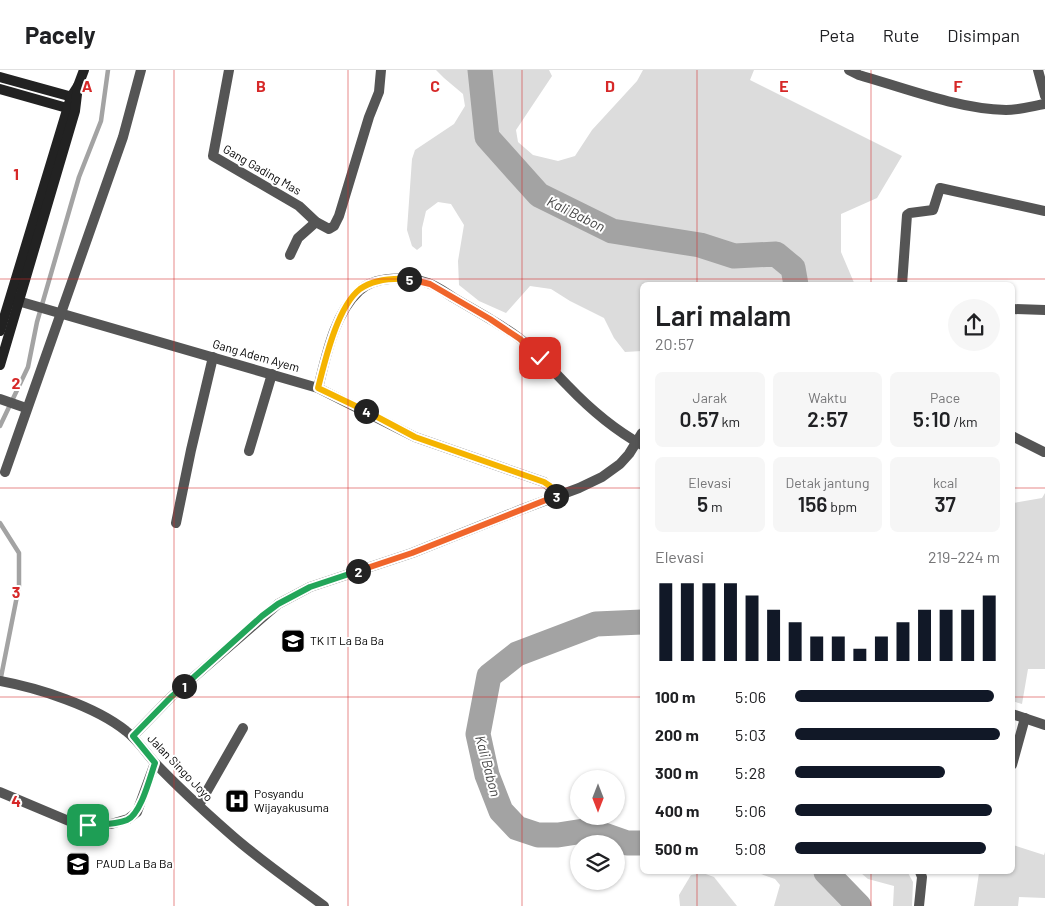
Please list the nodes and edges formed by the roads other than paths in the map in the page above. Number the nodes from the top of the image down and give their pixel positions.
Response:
1 (84, 70) edge
2 (141, 70) edge
3 (228, 70) edge
4 (381, 70) edge
5 (848, 70) edge
6 (1038, 70) edge
7 (0, 77) edge
8 (0, 89) edge
9 (1045, 96) edge
10 (74, 98) junction
11 (1045, 104) edge
12 (71, 109) junction
13 (1045, 211) edge
14 (316, 222) junction
15 (290, 255) dead end
16 (902, 282) edge
17 (19, 301) junction
18 (1015, 309) edge
19 (1045, 310) edge
20 (59, 313) junction
21 (0, 331) edge
22 (213, 357) junction
23 (0, 365) edge
24 (272, 374) junction
25 (318, 388) junction
26 (1, 400) edge
27 (25, 407) junction
28 (1015, 438) edge
29 (640, 444) edge
30 (249, 451) dead end
31 (1044, 452) dead end
32 (4, 472) dead end
33 (557, 495) junction
34 (176, 523) dead end
35 (0, 681) edge
36 (1015, 715) edge
37 (1025, 718) junction
38 (1045, 725) edge
39 (244, 728) dead end
40 (133, 736) junction
41 (1015, 755) edge
42 (155, 763) junction
43 (0, 792) edge
44 (199, 805) junction
45 (921, 874) edge
46 (324, 906) edge
47 (919, 906) edge

1 - 10 main road
2 - 20 street
3 - 14 street, Gang Gading Mas
4 - 14 street
5 - 11 street
6 - 9 street
7 - 10 main road
8 - 12 main road
10 - 12 main road
12 - 17 main road
13 - 16 street
14 - 15 street
17 - 20 street, Gang Adem Ayem
17 - 21 main road
17 - 23 main road
18 - 19 street
20 - 22 street, Gang Adem Ayem
20 - 27 street
22 - 24 street, Gang Adem Ayem
22 - 34 street
24 - 25 street, Gang Adem Ayem
24 - 30 street
25 - 29 street
25 - 33 street, Gang Adem Ayem
26 - 27 street
27 - 32 street
28 - 31 street
29 - 33 street
33 - 40 street
35 - 40 street, Jalan Singo Joyo
36 - 37 street
37 - 38 street
37 - 41 street
39 - 44 street
40 - 42 street, Jalan Singo Joyo
42 - 43 street
42 - 44 street, Jalan Singo Joyo
44 - 46 street, Jalan Singo Joyo
45 - 47 street

